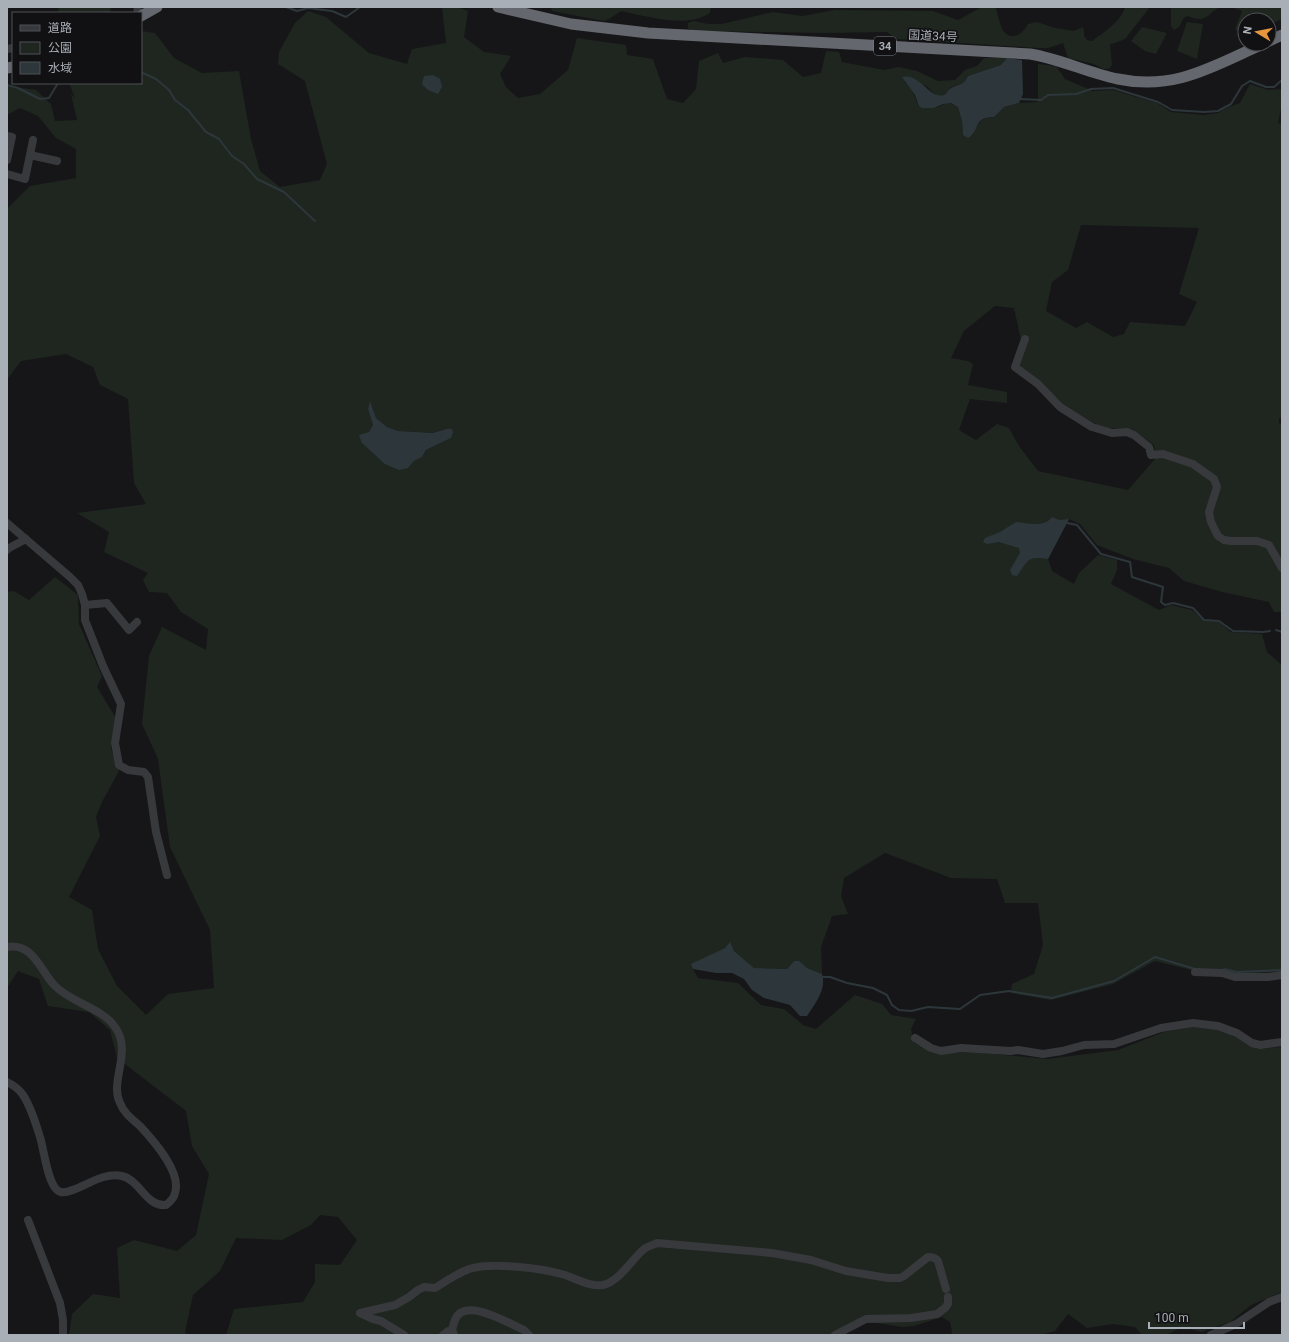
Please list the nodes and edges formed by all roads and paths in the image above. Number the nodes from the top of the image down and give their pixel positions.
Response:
1 (157, 7) edge
2 (498, 7) edge
3 (142, 15) edge
4 (1245, 52) edge
5 (7, 136) edge
6 (33, 140) dead end
7 (30, 155) junction
8 (7, 160) edge
9 (57, 161) dead end
10 (7, 174) edge
11 (1025, 339) dead end
12 (7, 523) edge
13 (26, 539) junction
14 (7, 550) edge
15 (1282, 568) edge
16 (85, 605) junction
17 (137, 622) dead end
18 (167, 875) dead end
19 (7, 947) edge
20 (1195, 972) dead end
21 (1282, 975) edge
22 (915, 1038) dead end
23 (1282, 1042) edge
24 (7, 1082) edge
25 (28, 1220) dead end
26 (1282, 1296) edge
27 (453, 1333) edge
28 (63, 1335) edge
29 (404, 1335) edge
30 (443, 1335) edge
31 (529, 1335) edge
32 (835, 1335) edge
33 (1211, 1335) edge

1 - 3 highway
2 - 4 highway, 国道34号 / 34
5 - 8 street
6 - 7 street
7 - 9 street
7 - 10 street
11 - 15 street
12 - 13 street
13 - 14 street
13 - 16 street
16 - 17 street
16 - 18 street
19 - 24 street
20 - 21 street
22 - 23 street
25 - 28 street
26 - 33 street
27 - 30 street
27 - 31 street
29 - 32 street

